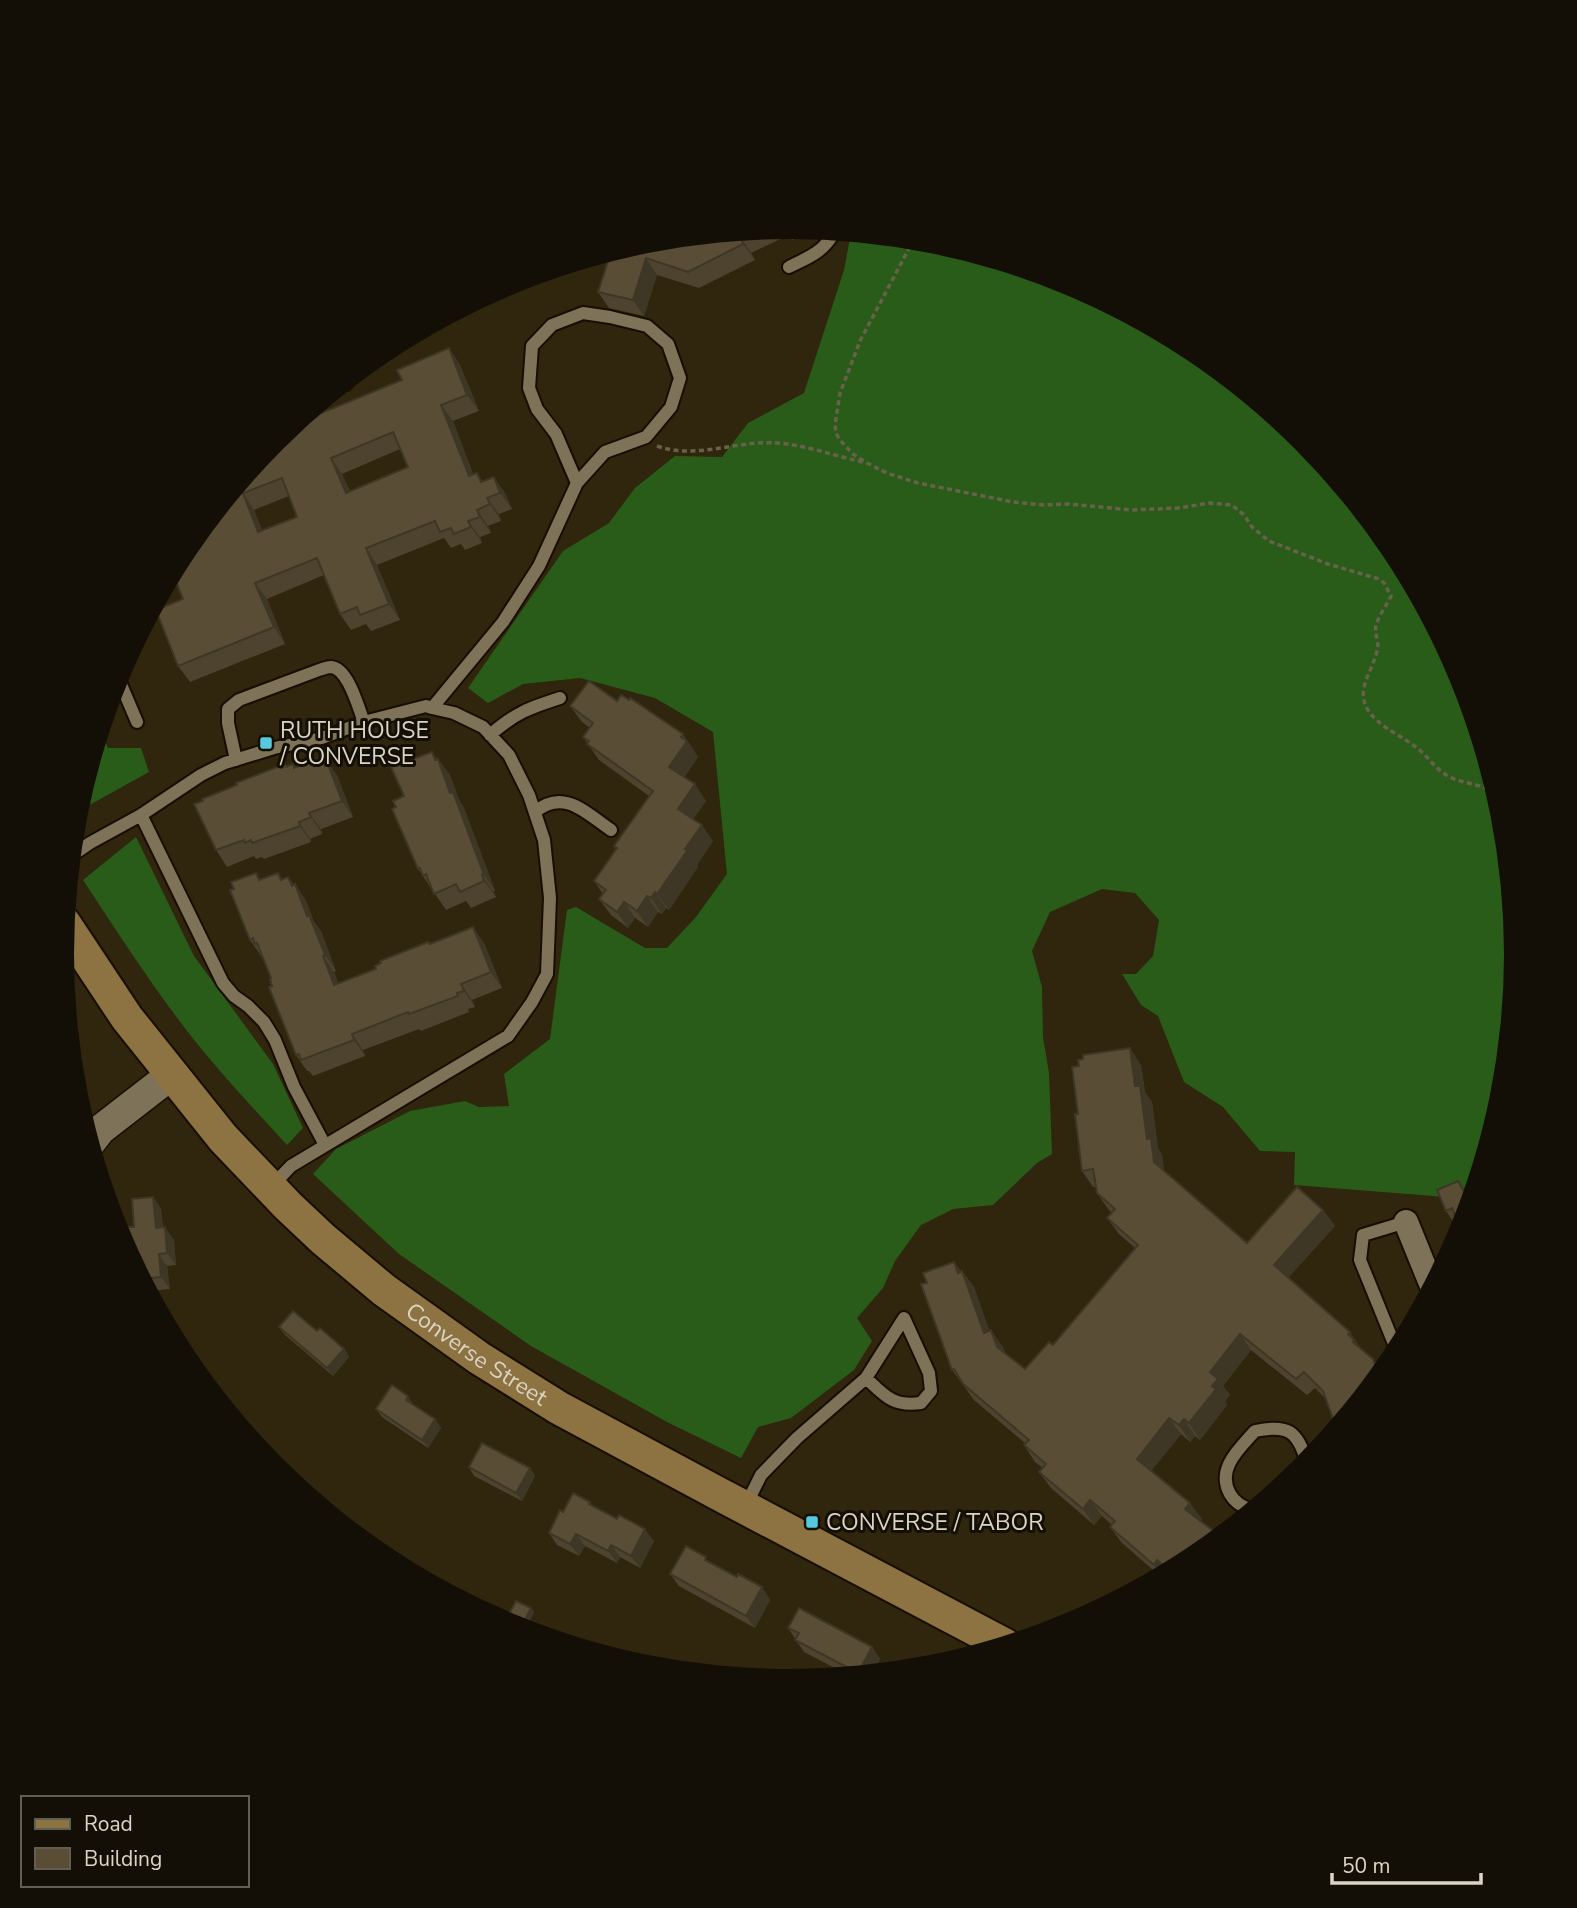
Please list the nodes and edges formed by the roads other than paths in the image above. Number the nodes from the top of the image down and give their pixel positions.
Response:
1 (830, 241) edge
2 (789, 267) dead end
3 (577, 483) junction
4 (124, 691) edge
5 (560, 698) dead end
6 (432, 708) junction
7 (137, 722) dead end
8 (363, 722) junction
9 (490, 735) junction
10 (236, 760) junction
11 (535, 811) junction
12 (141, 815) junction
13 (611, 830) dead end
14 (82, 849) edge
15 (74, 939) edge
16 (171, 1075) junction
17 (97, 1134) edge
18 (325, 1145) junction
19 (270, 1188) junction
20 (1406, 1222) joint
21 (1427, 1275) edge
22 (1392, 1338) edge
23 (866, 1378) junction
24 (1303, 1450) edge
25 (744, 1507) junction
26 (1242, 1507) edge
27 (993, 1639) edge

1 - 2 lane
3 - 3 lane
3 - 6 lane
4 - 7 lane
5 - 9 lane
6 - 8 lane
6 - 9 lane
8 - 10 lane
8 - 10 lane
9 - 11 lane
10 - 12 lane
11 - 13 lane
11 - 18 lane
12 - 14 lane
12 - 18 lane
15 - 16 main road, Converse Street
16 - 17 street
16 - 19 main road, Converse Street
18 - 19 lane
19 - 25 main road, Converse Street
20 - 21 street
20 - 22 lane
23 - 23 lane
23 - 25 lane
24 - 26 lane
25 - 27 main road, Converse Street

